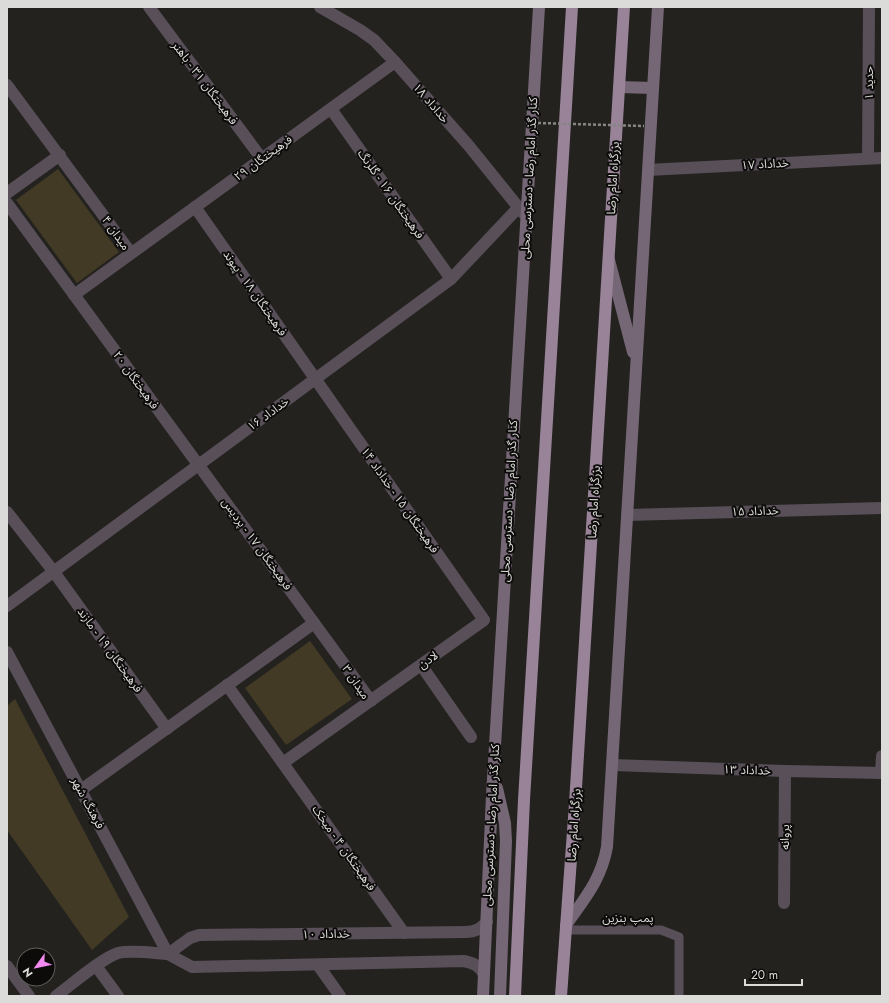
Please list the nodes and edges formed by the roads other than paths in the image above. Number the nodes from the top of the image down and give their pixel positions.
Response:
1 (149, 7) edge
2 (320, 7) edge
3 (539, 7) edge
4 (572, 7) edge
5 (624, 7) edge
6 (658, 7) edge
7 (869, 7) edge
8 (395, 62) junction
9 (7, 85) edge
10 (619, 87) junction
11 (653, 88) junction
12 (330, 109) junction
13 (60, 155) junction
14 (868, 158) junction
15 (882, 158) edge
16 (262, 159) junction
17 (648, 170) junction
18 (7, 193) edge
19 (7, 203) edge
20 (195, 207) junction
21 (522, 212) junction
22 (131, 253) junction
23 (608, 256) junction
24 (451, 279) junction
25 (74, 294) junction
26 (636, 363) junction
27 (315, 379) junction
28 (199, 465) junction
29 (882, 508) edge
30 (7, 512) edge
31 (627, 515) junction
32 (54, 572) junction
33 (7, 606) edge
34 (484, 620) joint
35 (314, 623) junction
36 (7, 652) edge
37 (421, 665) junction
38 (227, 684) junction
39 (371, 700) junction
40 (167, 729) junction
41 (470, 737) dead end
42 (882, 756) edge
43 (283, 763) junction
44 (612, 765) junction
45 (494, 771) junction
46 (785, 771) junction
47 (881, 773) edge
48 (81, 790) junction
49 (784, 903) dead end
50 (486, 922) junction
51 (566, 927) junction
52 (404, 933) junction
53 (168, 954) junction
54 (318, 964) junction
55 (7, 966) edge
56 (96, 966) junction
57 (484, 974) junction
58 (29, 996) edge
59 (56, 996) edge
60 (118, 996) edge
61 (340, 996) edge
62 (483, 996) edge
63 (500, 996) edge
64 (515, 996) edge
65 (561, 996) edge
66 (679, 996) edge

1 - 16 street, فرهیختگان ۳۱ - باهنر
2 - 8 street, خداداد ۱۸
3 - 21 main road, کنار گذر امام رضا - دسترسی محلی
4 - 64 highway
5 - 10 highway, بزرگراه امام رضا
6 - 11 main road
7 - 14 street, حدید ۱
8 - 12 street, فرهیختگان ۲۹
8 - 21 street, خداداد ۱۸
9 - 13 street, میدان ۴
10 - 11 main road
10 - 23 highway, بزرگراه امام رضا
11 - 17 main road
12 - 16 street, فرهیختگان ۲۹
12 - 24 street, فرهیختگان ۱۶ - گلرنگ
13 - 18 street
13 - 22 street, میدان ۴
14 - 15 street, خداداد ۱۷
14 - 17 street, خداداد ۱۷
16 - 20 street, فرهیختگان ۲۹
17 - 26 main road
19 - 25 street
20 - 22 street, فرهیختگان ۲۹
20 - 27 street, فرهیختگان ۱۸ - پیوند
21 - 24 street, خداداد ۱۶
21 - 45 main road, کنار گذر امام رضا - دسترسی محلی
22 - 25 street, میدان ۴
23 - 26 main road
23 - 51 highway, بزرگراه امام رضا
24 - 27 street, خداداد ۱۶
25 - 28 street, فرهیختگان ۲۰
26 - 31 main road
27 - 28 street, خداداد ۱۶
27 - 34 street, فرهیختگان ۱۵ - خداداد ۱۴
28 - 32 street, خداداد ۱۶
28 - 35 street, فرهیختگان ۱۷ - پردیس
29 - 31 street, خداداد ۱۵
30 - 32 street, فرهیختگان ۱۹ - مازند
31 - 44 main road
32 - 33 street, خداداد ۱۶
32 - 40 street, فرهیختگان ۱۹ - مازند
34 - 37 street, لادن
35 - 38 street
35 - 39 street, میدان ۳
36 - 48 street, فرهنگ شهر
37 - 39 street, لادن
37 - 41 street
38 - 40 street
38 - 43 street
39 - 43 street, میدان ۳
40 - 48 street
42 - 47 street
43 - 52 street, فرهیختگان ۴ - میخک
44 - 46 street, خداداد ۱۳
44 - 51 main road
45 - 50 main road, کنار گذر امام رضا - دسترسی محلی
45 - 63 main road
46 - 47 street, خداداد ۱۳
46 - 49 street, پروانه
48 - 53 street, فرهنگ شهر
50 - 52 street, خداداد ۱۰
50 - 57 main road, کنار گذر امام رضا - دسترسی محلی
51 - 65 highway, بزرگراه امام رضا
51 - 66 lane, پمپ بنزین
52 - 53 street, خداداد ۱۰
53 - 54 street
53 - 56 street
54 - 57 street
54 - 61 street
55 - 58 street
56 - 59 street
56 - 60 street
57 - 62 main road, کنار گذر امام رضا - دسترسی محلی

